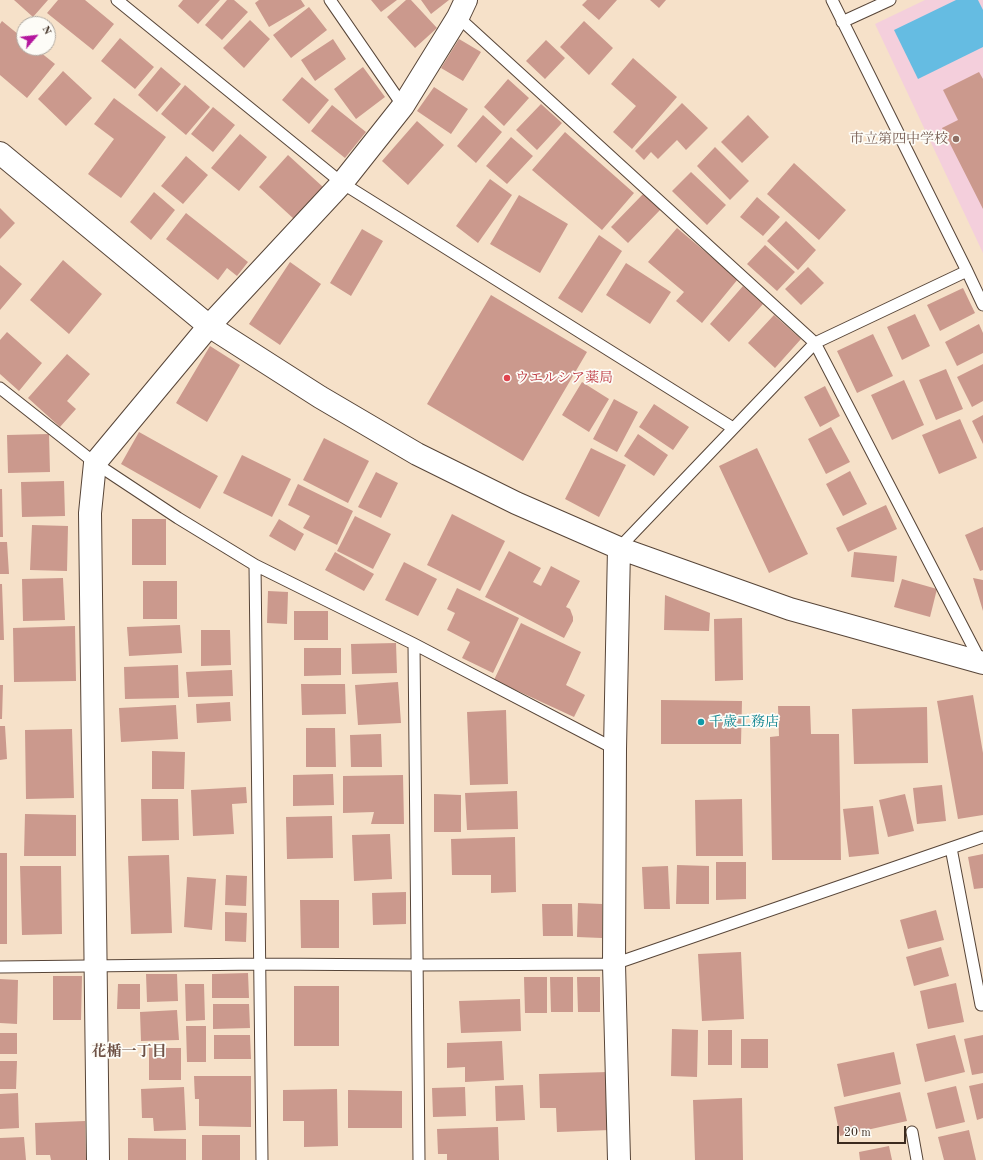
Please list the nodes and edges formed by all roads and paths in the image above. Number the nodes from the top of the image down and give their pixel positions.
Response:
1 (117, 0) edge
2 (330, 0) edge
3 (832, 0) edge
4 (890, 0) edge
5 (462, 8) edge
6 (842, 22) junction
7 (403, 106) junction
8 (0, 153) edge
9 (342, 182) junction
10 (967, 271) junction
11 (983, 305) edge
12 (209, 326) junction
13 (815, 343) junction
14 (0, 388) edge
15 (733, 428) junction
16 (95, 463) junction
17 (619, 548) junction
18 (255, 565) junction
19 (414, 644) junction
20 (982, 665) edge
21 (615, 748) junction
22 (983, 837) edge
23 (951, 848) junction
24 (261, 964) junction
25 (614, 964) junction
26 (417, 965) junction
27 (95, 966) junction
28 (0, 967) edge
29 (981, 1005) dead end
30 (912, 1132) dead end
31 (98, 1160) edge
32 (262, 1160) edge
33 (420, 1160) edge
34 (619, 1160) edge
35 (917, 1160) edge

1 - 9 lane
2 - 7 lane
3 - 6 lane
4 - 6 lane
5 - 7 street
5 - 13 lane
6 - 10 lane
7 - 9 street
8 - 12 street
9 - 12 street
9 - 15 lane
10 - 11 lane
10 - 13 lane
12 - 16 street
12 - 17 street
13 - 15 lane
13 - 20 lane
14 - 16 lane
15 - 17 lane
16 - 18 lane
16 - 27 street
17 - 20 street
17 - 21 street
18 - 19 lane
18 - 24 lane
19 - 21 lane
19 - 26 lane
21 - 25 street
22 - 23 lane
23 - 25 lane
23 - 29 lane
24 - 26 lane
24 - 27 lane
24 - 32 lane
25 - 26 lane
25 - 34 street
26 - 33 lane
27 - 28 lane
27 - 31 street
30 - 35 lane

